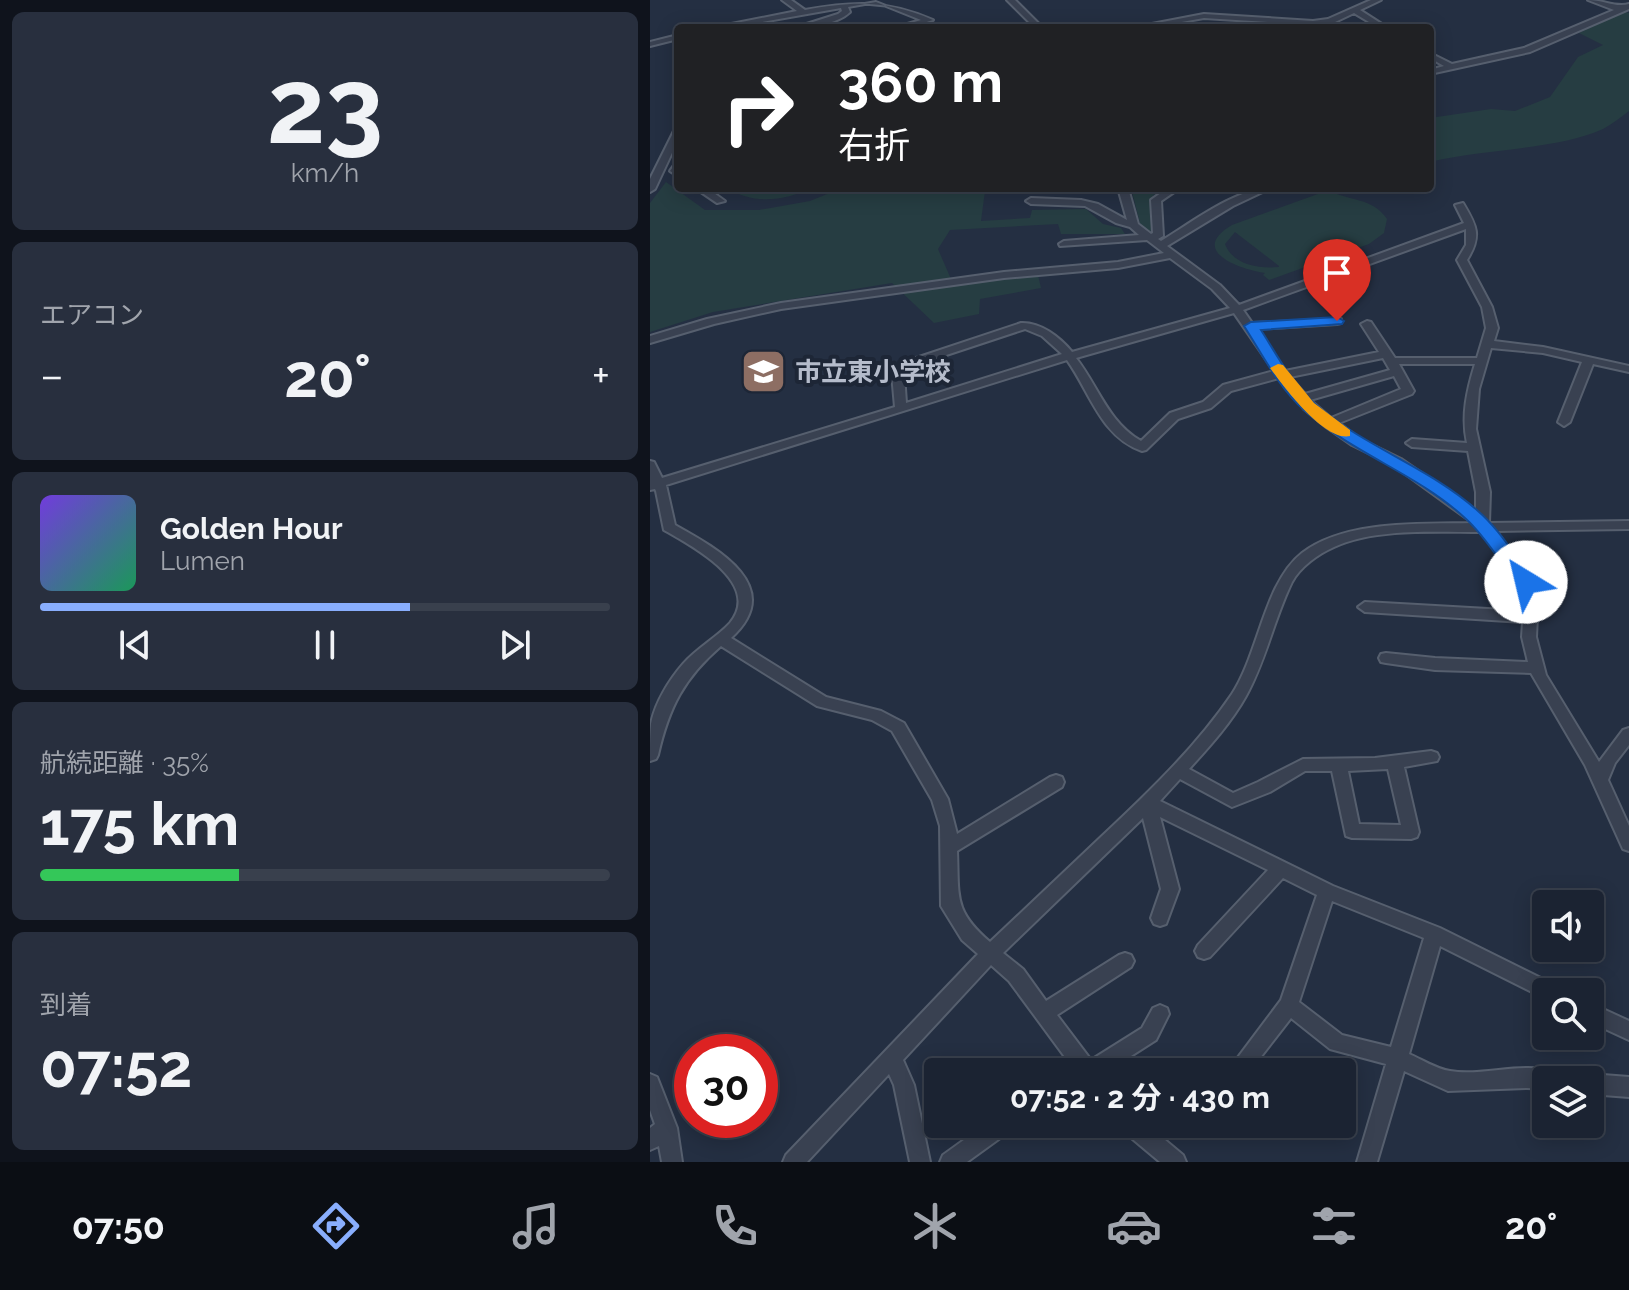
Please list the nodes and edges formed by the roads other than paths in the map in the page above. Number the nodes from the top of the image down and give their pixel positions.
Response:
1 (786, 0) edge
2 (877, 0) edge
3 (1011, 0) edge
4 (1377, 0) edge
5 (1592, 0) edge
6 (848, 3) edge
7 (1625, 7) edge
8 (1356, 11) junction
9 (803, 12) junction
10 (834, 19) junction
11 (737, 24) edge
12 (814, 24) edge
13 (840, 24) edge
14 (919, 24) edge
15 (1035, 24) edge
16 (1158, 24) edge
17 (1377, 24) edge
18 (674, 38) edge
19 (650, 44) edge
20 (1434, 57) edge
21 (1451, 67) junction
22 (1434, 71) edge
23 (674, 150) edge
24 (665, 162) junction
25 (674, 163) edge
26 (650, 189) edge
27 (706, 192) edge
28 (1124, 192) edge
29 (1169, 192) edge
30 (1257, 192) edge
31 (720, 201) dead end
32 (1031, 201) dead end
33 (1460, 205) dead end
34 (1470, 224) junction
35 (1133, 225) junction
36 (1154, 242) junction
37 (1064, 244) dead end
38 (1173, 254) junction
39 (1237, 309) junction
40 (1337, 321) dead end
41 (1367, 324) dead end
42 (1251, 326) junction
43 (650, 340) edge
44 (1487, 344) junction
45 (1068, 356) junction
46 (1589, 360) junction
47 (1481, 361) junction
48 (1393, 362) junction
49 (1629, 369) edge
50 (1282, 374) junction
51 (1302, 399) junction
52 (901, 409) junction
53 (1564, 422) dead end
54 (1329, 423) junction
55 (1412, 443) dead end
56 (1472, 447) junction
57 (650, 465) edge
58 (654, 484) edge
59 (1629, 525) edge
60 (1482, 527) junction
61 (1365, 607) dead end
62 (1530, 617) junction
63 (721, 639) junction
64 (1386, 658) dead end
65 (1536, 668) junction
66 (1629, 734) edge
67 (650, 755) edge
68 (1431, 757) dead end
69 (1394, 760) junction
70 (1339, 764) junction
71 (1178, 771) junction
72 (1600, 780) junction
73 (1056, 782) dead end
74 (1148, 803) junction
75 (1629, 844) edge
76 (951, 846) junction
77 (1281, 868) junction
78 (1327, 891) junction
79 (1160, 918) dead end
80 (1434, 934) junction
81 (1204, 951) dead end
82 (992, 952) junction
83 (1125, 961) dead end
84 (1532, 983) edge
85 (1289, 1005) junction
86 (1044, 1013) junction
87 (1160, 1014) dead end
88 (1604, 1019) edge
89 (1629, 1031) edge
90 (1078, 1058) edge
91 (1111, 1058) edge
92 (1248, 1058) edge
93 (1397, 1058) junction
94 (893, 1060) junction
95 (1532, 1080) edge
96 (650, 1084) edge
97 (1604, 1085) edge
98 (1629, 1087) edge
99 (658, 1134) edge
100 (983, 1138) edge
101 (1152, 1138) edge
102 (672, 1162) edge
103 (793, 1162) edge
104 (920, 1162) edge
105 (950, 1162) edge
106 (1176, 1162) edge
107 (1367, 1162) edge

1 - 9 street
2 - 6 street
2 - 14 street
3 - 15 street
4 - 8 street
5 - 7 street
6 - 9 street
6 - 10 street
7 - 21 street
8 - 16 street
8 - 17 street
9 - 11 street
10 - 12 street
10 - 13 street
18 - 19 street
20 - 21 street
21 - 22 street
23 - 24 street
24 - 25 street
24 - 26 street
27 - 31 street
28 - 35 street
29 - 36 street
30 - 36 street
32 - 35 street
33 - 34 street
34 - 39 street
34 - 44 street
35 - 36 street
36 - 37 street
36 - 38 street
38 - 39 street
38 - 43 street
39 - 42 street
39 - 45 street
40 - 42 street
41 - 48 street
42 - 50 street
44 - 46 street
44 - 47 street
45 - 50 street
45 - 52 street
45 - 52 street
46 - 49 street
46 - 53 street
47 - 48 street
47 - 56 street
48 - 50 street
48 - 51 street
48 - 54 street
50 - 51 street
51 - 54 street
52 - 58 street
54 - 60 street
55 - 56 street
56 - 60 street
57 - 58 street
58 - 63 street
59 - 60 street
60 - 62 street
60 - 71 street
61 - 62 street
62 - 65 street
63 - 67 street
63 - 76 street
64 - 65 street
65 - 72 street
66 - 72 street
68 - 69 street
69 - 70 street
69 - 70 street
70 - 71 street
71 - 74 street
72 - 75 street
73 - 76 street
74 - 77 street
74 - 79 street
74 - 82 street
76 - 82 street
77 - 78 street
77 - 81 street
78 - 80 street
78 - 85 street
80 - 84 street
80 - 93 street
82 - 86 street
82 - 94 street
83 - 86 street
85 - 92 street
85 - 93 street
86 - 90 street
87 - 91 street
88 - 89 street
93 - 95 street
93 - 107 street
94 - 103 street
94 - 104 street
96 - 99 street
97 - 98 street
99 - 102 street
100 - 105 street
101 - 106 street

